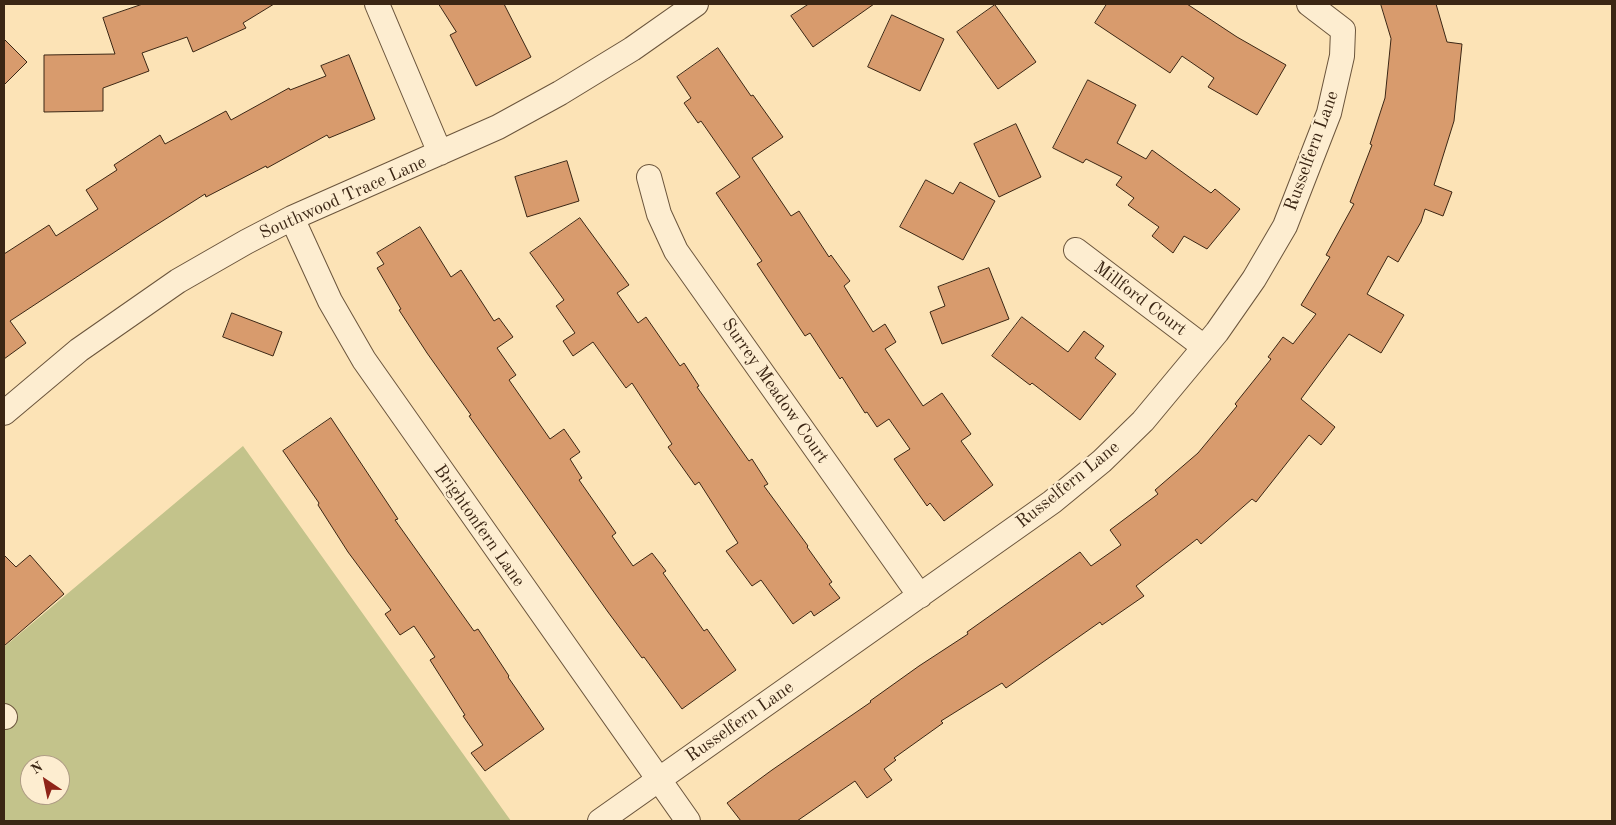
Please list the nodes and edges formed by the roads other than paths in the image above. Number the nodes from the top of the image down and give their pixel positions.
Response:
1 (377, 4) edge
2 (696, 4) edge
3 (1314, 8) edge
4 (440, 153) junction
5 (649, 177) dead end
6 (292, 218) junction
7 (1076, 250) dead end
8 (1204, 347) junction
9 (4, 414) edge
10 (920, 596) junction
11 (659, 779) junction
12 (600, 821) edge
13 (688, 821) edge

1 - 4 street
2 - 4 street, Southwood Trace Lane
3 - 8 street, Russelfern Lane
4 - 6 street, Southwood Trace Lane
5 - 10 street, Surrey Meadow Court
6 - 9 street, Southwood Trace Lane
6 - 11 street, Brightonfern Lane
7 - 8 street, Millford Court
8 - 10 street, Russelfern Lane
10 - 11 street, Russelfern Lane
11 - 12 street, Russelfern Lane
11 - 13 street, Brightonfern Lane

